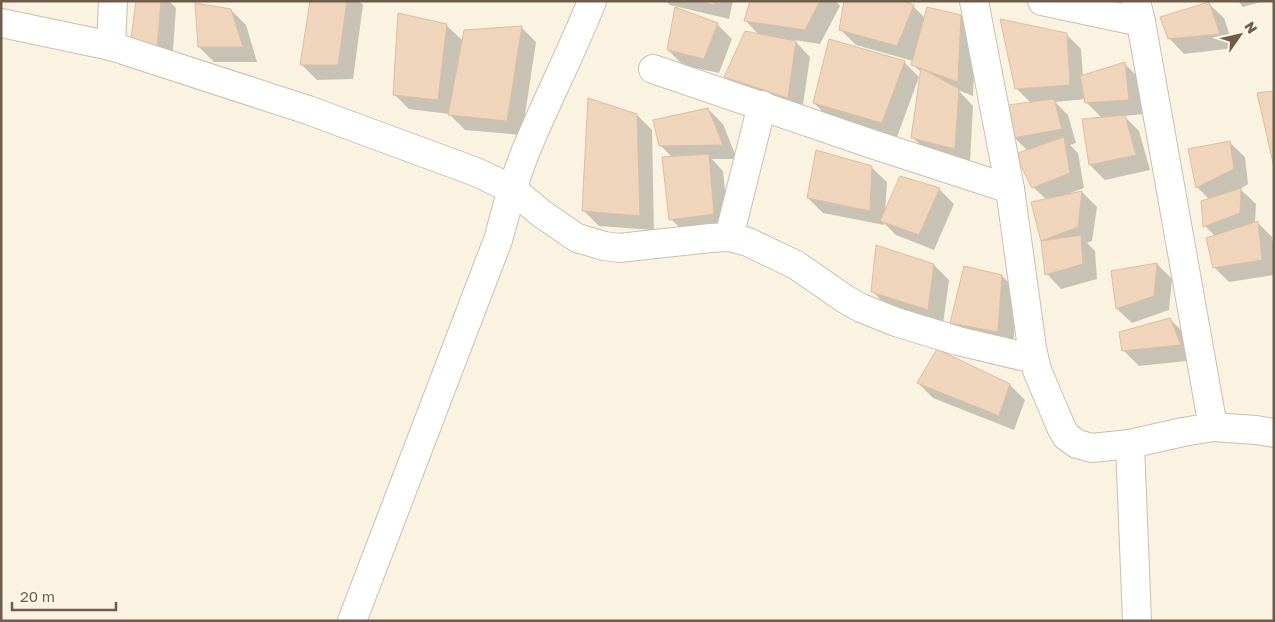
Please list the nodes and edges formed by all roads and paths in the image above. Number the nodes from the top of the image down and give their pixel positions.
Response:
1 (113, 1) edge
2 (592, 1) edge
3 (974, 1) edge
4 (1042, 1) edge
5 (1138, 12) edge
6 (1, 23) edge
7 (110, 46) junction
8 (653, 68) dead end
9 (762, 105) junction
10 (512, 188) junction
11 (1010, 189) junction
12 (729, 237) junction
13 (1034, 359) junction
14 (1213, 427) junction
15 (1274, 433) edge
16 (1130, 444) junction
17 (352, 621) edge
18 (1137, 621) edge

1 - 7 street
2 - 10 street
3 - 11 street
4 - 5 street
5 - 14 street
6 - 7 street
7 - 10 street
8 - 9 street
9 - 11 street
9 - 12 street
10 - 12 street
10 - 17 street
11 - 13 street
12 - 13 street
13 - 16 street
14 - 15 street
14 - 16 street
16 - 18 street

